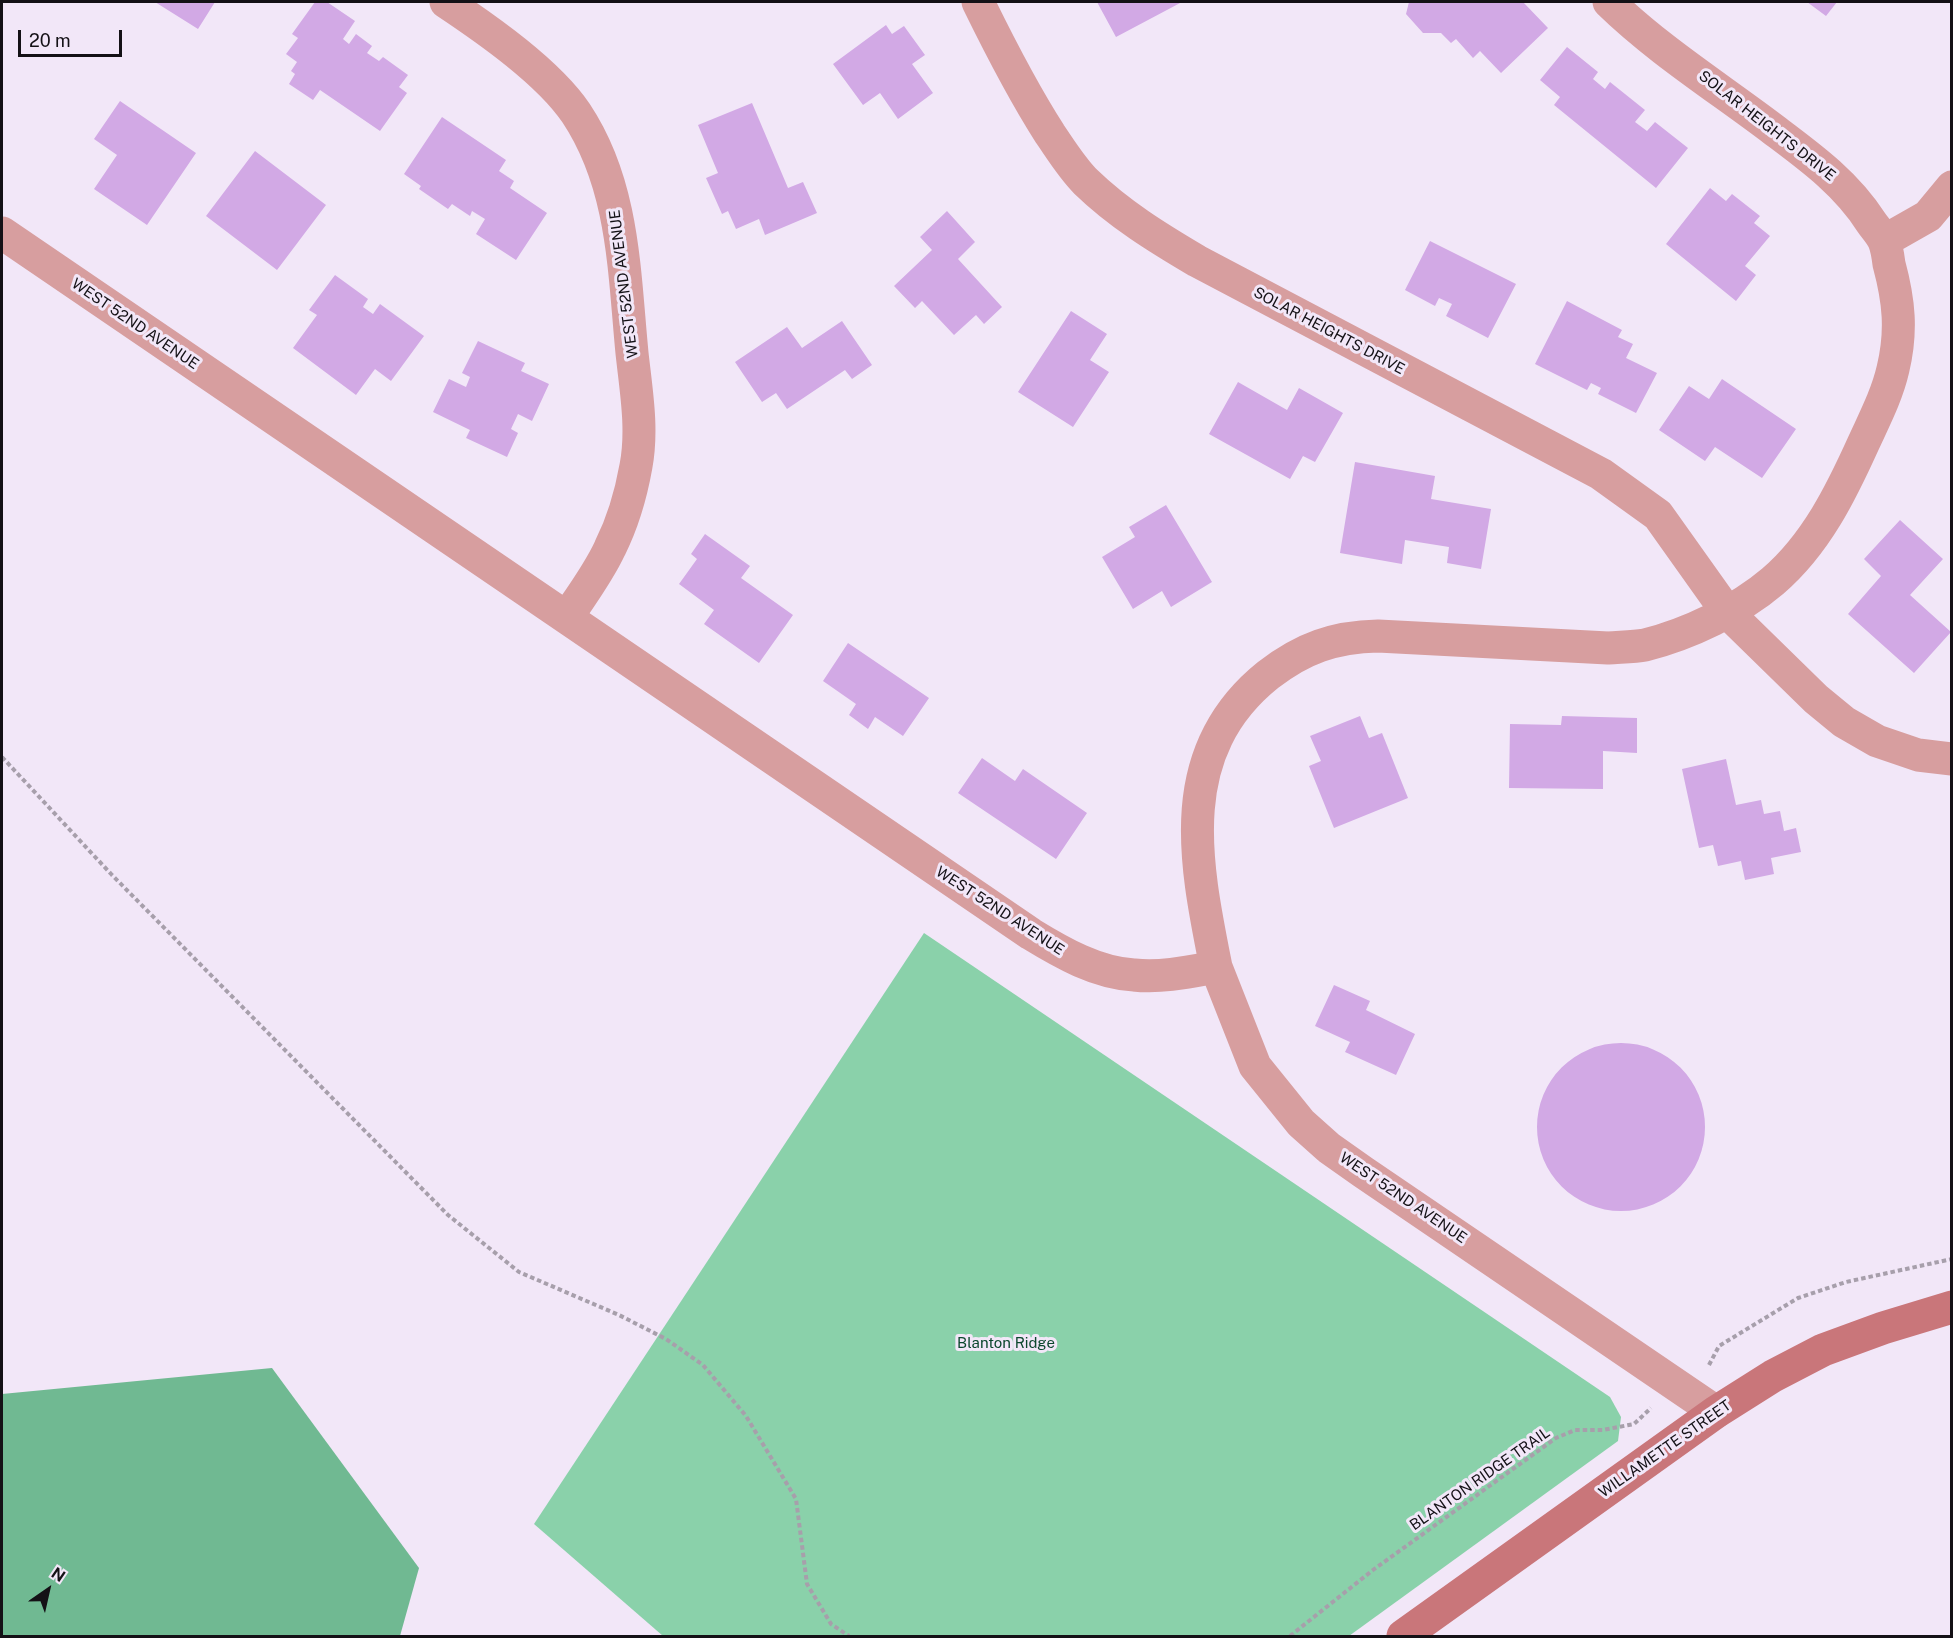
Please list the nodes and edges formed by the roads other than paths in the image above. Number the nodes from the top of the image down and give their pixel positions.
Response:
1 (446, 2) edge
2 (978, 2) edge
3 (1609, 2) edge
4 (1952, 187) edge
5 (2, 233) edge
6 (1884, 241) junction
7 (1727, 612) junction
8 (567, 617) junction
9 (1952, 759) edge
10 (1216, 967) junction
11 (1952, 1307) edge
12 (1716, 1412) junction
13 (1403, 1636) edge

1 - 8 street, WEST 52ND AVENUE
2 - 7 street, SOLAR HEIGHTS DRIVE
3 - 6 street, SOLAR HEIGHTS DRIVE
4 - 6 street
5 - 8 street, WEST 52ND AVENUE
6 - 7 street, SOLAR HEIGHTS DRIVE
7 - 9 street
7 - 10 street, SOLAR HEIGHTS DRIVE
8 - 10 street, WEST 52ND AVENUE
10 - 12 street, WEST 52ND AVENUE
11 - 12 main road, WILLAMETTE STREET
12 - 13 main road, WILLAMETTE STREET

